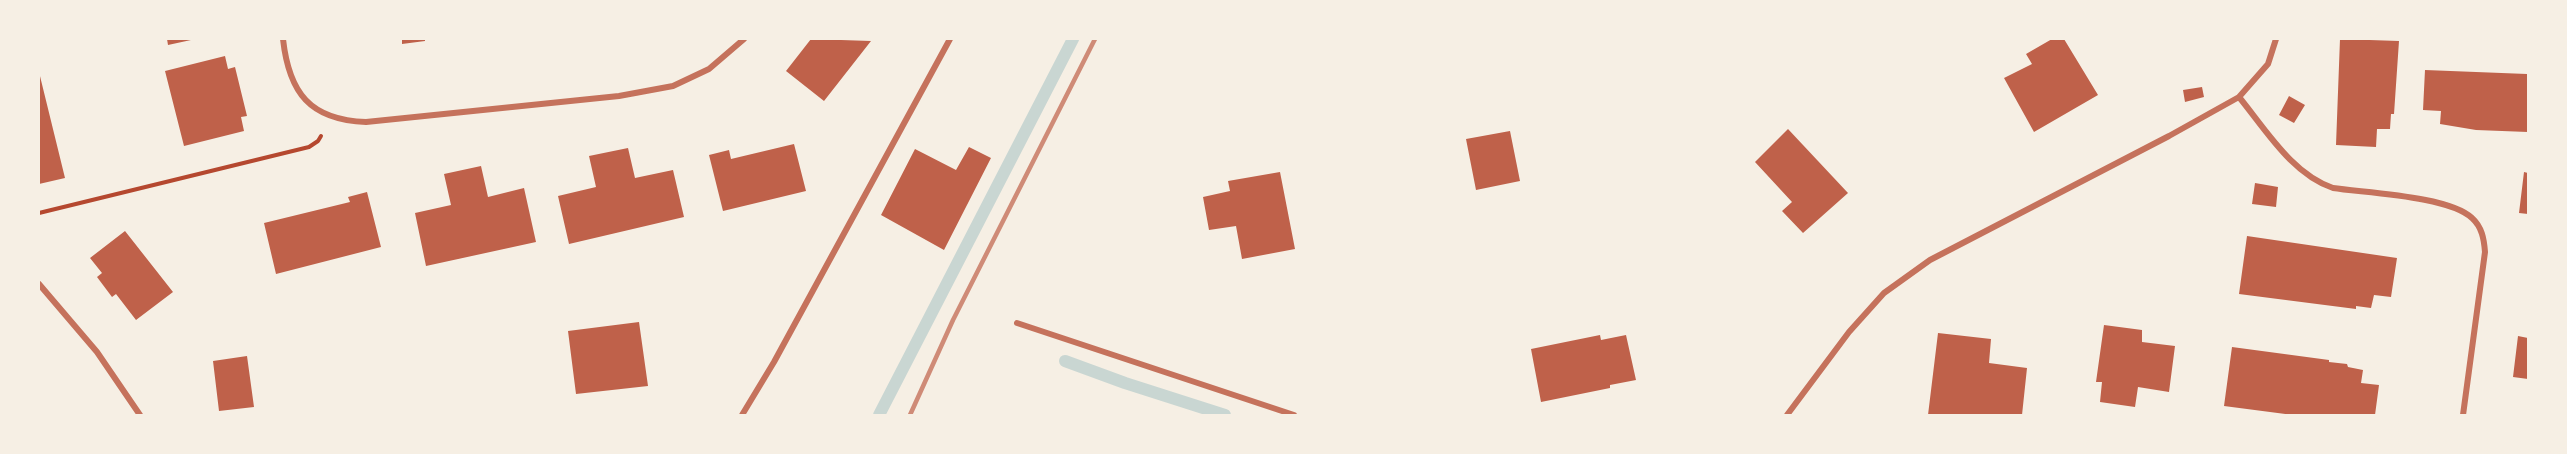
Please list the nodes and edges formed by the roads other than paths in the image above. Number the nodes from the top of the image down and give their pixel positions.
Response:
1 (283, 39) edge
2 (744, 39) edge
3 (950, 39) edge
4 (2276, 39) edge
5 (2239, 98) junction
6 (39, 284) edge
7 (1017, 323) dead end
8 (140, 415) edge
9 (742, 415) edge
10 (1294, 415) edge
11 (1787, 415) edge
12 (2463, 415) edge

1 - 2 street
3 - 9 street
4 - 5 street
5 - 11 street
5 - 12 street
6 - 8 street
7 - 10 street

